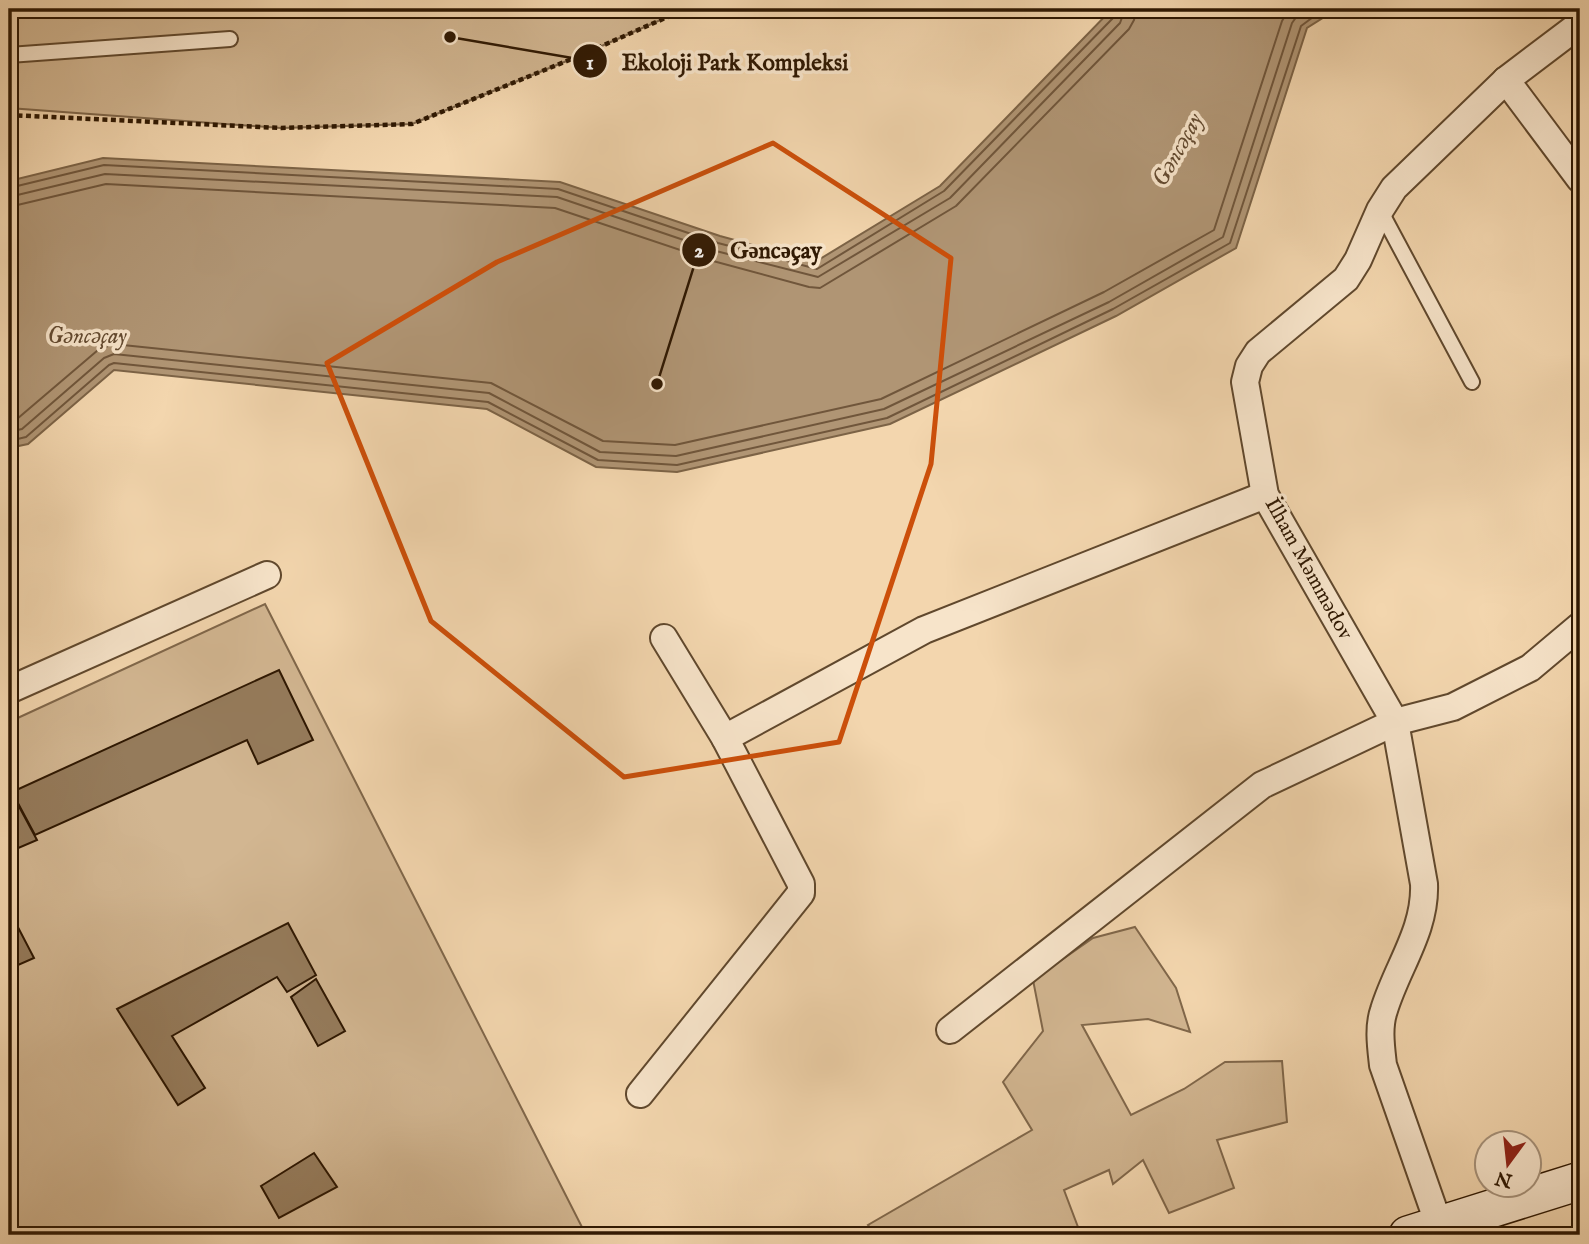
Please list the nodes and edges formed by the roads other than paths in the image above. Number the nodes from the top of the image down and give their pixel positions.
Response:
1 (1580, 24) edge
2 (230, 39) dead end
3 (9, 54) edge
4 (1506, 80) junction
5 (1580, 179) edge
6 (1380, 210) junction
7 (1472, 382) dead end
8 (1265, 495) junction
9 (267, 575) dead end
10 (1580, 626) edge
11 (664, 638) dead end
12 (9, 690) edge
13 (1395, 722) junction
14 (725, 738) junction
15 (950, 1030) dead end
16 (640, 1094) dead end
17 (1580, 1181) edge
18 (1421, 1232) edge

1 - 4 street, İlham Məmmədov
2 - 3 lane
4 - 5 street
4 - 6 street, İlham Məmmədov
6 - 7 lane
6 - 8 street, İlham Məmmədov
8 - 13 street, İlham Məmmədov
8 - 14 street
9 - 12 street
10 - 13 street
11 - 14 street
13 - 15 street
13 - 18 street, İlham Məmmədov
14 - 16 street
17 - 18 main road

